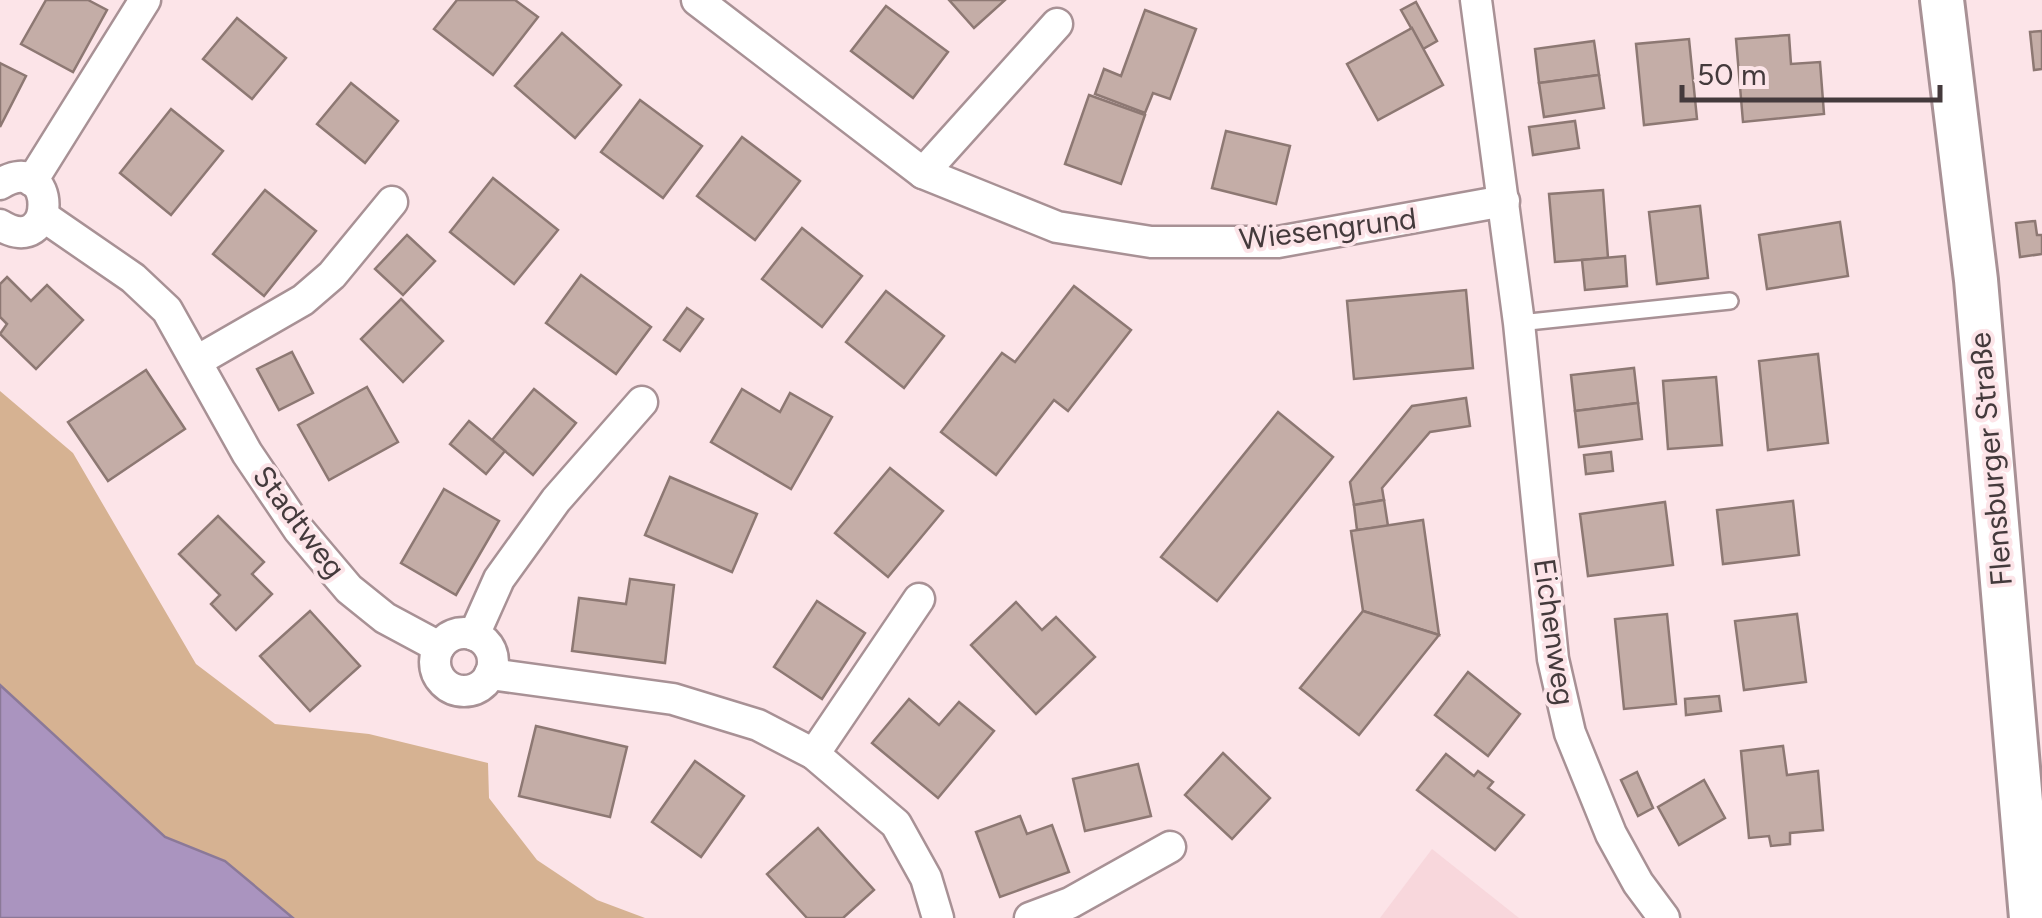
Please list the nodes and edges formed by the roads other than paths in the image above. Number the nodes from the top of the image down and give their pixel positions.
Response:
1 (145, 0) edge
2 (697, 0) edge
3 (1942, 0) edge
4 (1481, 1) edge
5 (1057, 24) dead end
6 (923, 173) junction
7 (32, 181) junction
8 (0, 184) edge
9 (1504, 201) junction
10 (392, 202) dead end
11 (42, 216) junction
12 (0, 226) edge
13 (1730, 301) dead end
14 (1519, 323) junction
15 (198, 360) junction
16 (642, 402) dead end
17 (920, 599) dead end
18 (474, 635) junction
19 (439, 648) junction
20 (490, 674) junction
21 (814, 754) junction
22 (1170, 848) dead end
23 (938, 918) edge
24 (1030, 918) edge
25 (1664, 918) edge
26 (2032, 918) edge

1 - 7 street
2 - 6 street, Wiesengrund
3 - 26 street, Flensburger Straße
4 - 9 street, Eichenweg
5 - 6 street
6 - 9 street, Wiesengrund
7 - 8 street
7 - 11 street
9 - 14 street, Eichenweg
10 - 15 street
11 - 12 street
11 - 15 street, Stadtweg
13 - 14 lane
14 - 25 street, Eichenweg
15 - 19 street, Stadtweg
16 - 18 street
17 - 21 street
18 - 19 street
18 - 20 street
19 - 20 street
20 - 21 street
21 - 23 street
22 - 24 street

